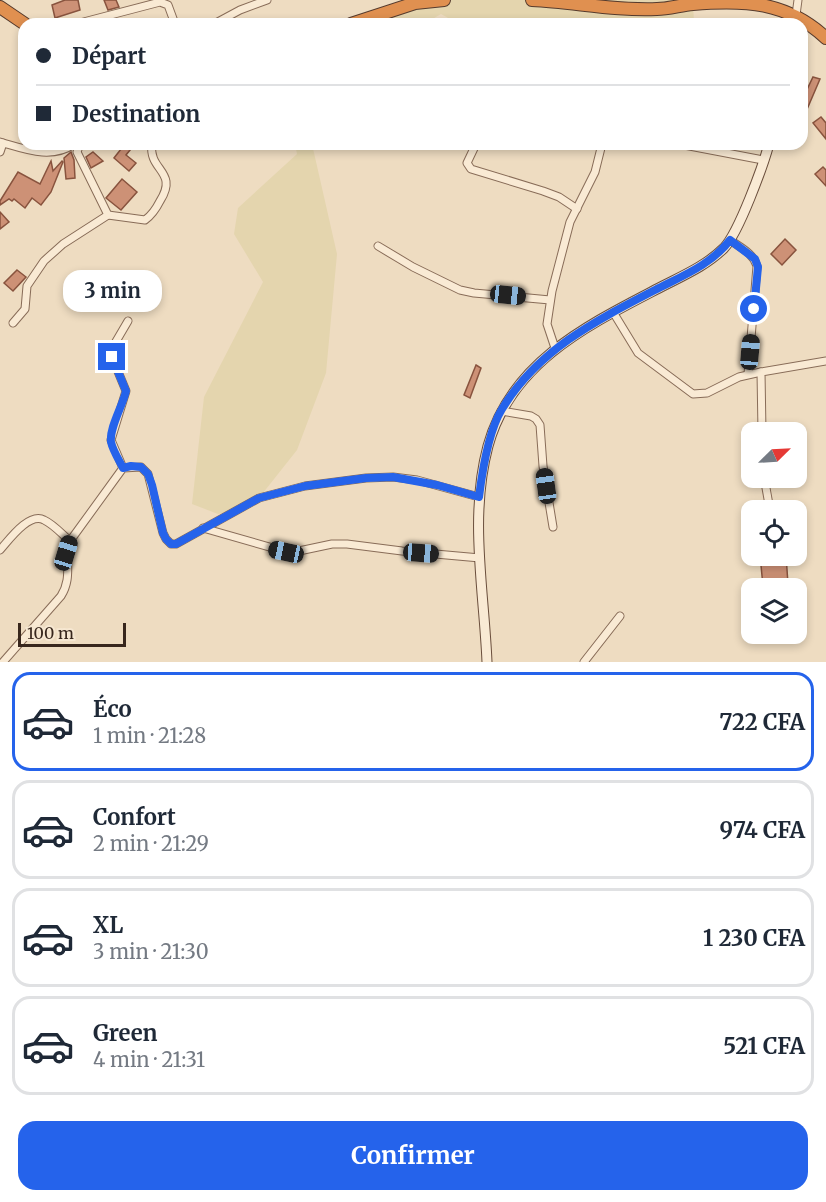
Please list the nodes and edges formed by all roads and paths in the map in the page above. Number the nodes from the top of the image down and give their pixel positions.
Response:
1 (267, 0) edge
2 (444, 0) edge
3 (532, 0) edge
4 (798, 0) edge
5 (413, 2) edge
6 (696, 2) edge
7 (0, 7) edge
8 (99, 18) edge
9 (173, 18) edge
10 (225, 18) edge
11 (368, 18) edge
12 (793, 18) edge
13 (795, 18) edge
14 (18, 19) edge
15 (808, 23) edge
16 (826, 38) edge
17 (2, 142) edge
18 (18, 147) edge
19 (29, 150) edge
20 (64, 150) edge
21 (78, 150) edge
22 (152, 150) edge
23 (473, 150) edge
24 (600, 150) edge
25 (710, 150) edge
26 (767, 150) edge
27 (0, 152) edge
28 (763, 160) junction
29 (577, 209) junction
30 (108, 215) junction
31 (730, 240) junction
32 (378, 246) dead end
33 (550, 300) junction
34 (614, 312) junction
35 (128, 321) dead end
36 (13, 323) dead end
37 (555, 348) junction
38 (826, 361) edge
39 (761, 372) junction
40 (748, 374) junction
41 (501, 411) junction
42 (762, 422) edge
43 (123, 468) junction
44 (479, 497) junction
45 (553, 527) dead end
46 (203, 528) junction
47 (70, 541) junction
48 (0, 550) edge
49 (480, 558) junction
50 (620, 616) dead end
51 (3, 662) edge
52 (487, 662) edge
53 (584, 662) edge

1 - 10 street
2 - 5 highway
3 - 6 highway
4 - 13 street
5 - 11 highway
6 - 12 highway
7 - 14 highway
8 - 9 street
15 - 16 highway
17 - 18 street
17 - 27 street
19 - 20 street
21 - 30 street
22 - 30 street
23 - 29 street
24 - 29 street
25 - 28 street
26 - 28 street
28 - 31 street
29 - 33 street
30 - 36 street
31 - 34 street
31 - 40 street
32 - 33 street
33 - 37 street
34 - 37 street
34 - 40 street
35 - 43 street
37 - 41 street
38 - 39 street
39 - 40 street
39 - 42 street
41 - 44 street
41 - 45 street
43 - 46 street
43 - 47 street
44 - 46 street
44 - 49 street
46 - 49 street
47 - 48 street
47 - 51 street
49 - 52 street
50 - 53 street

